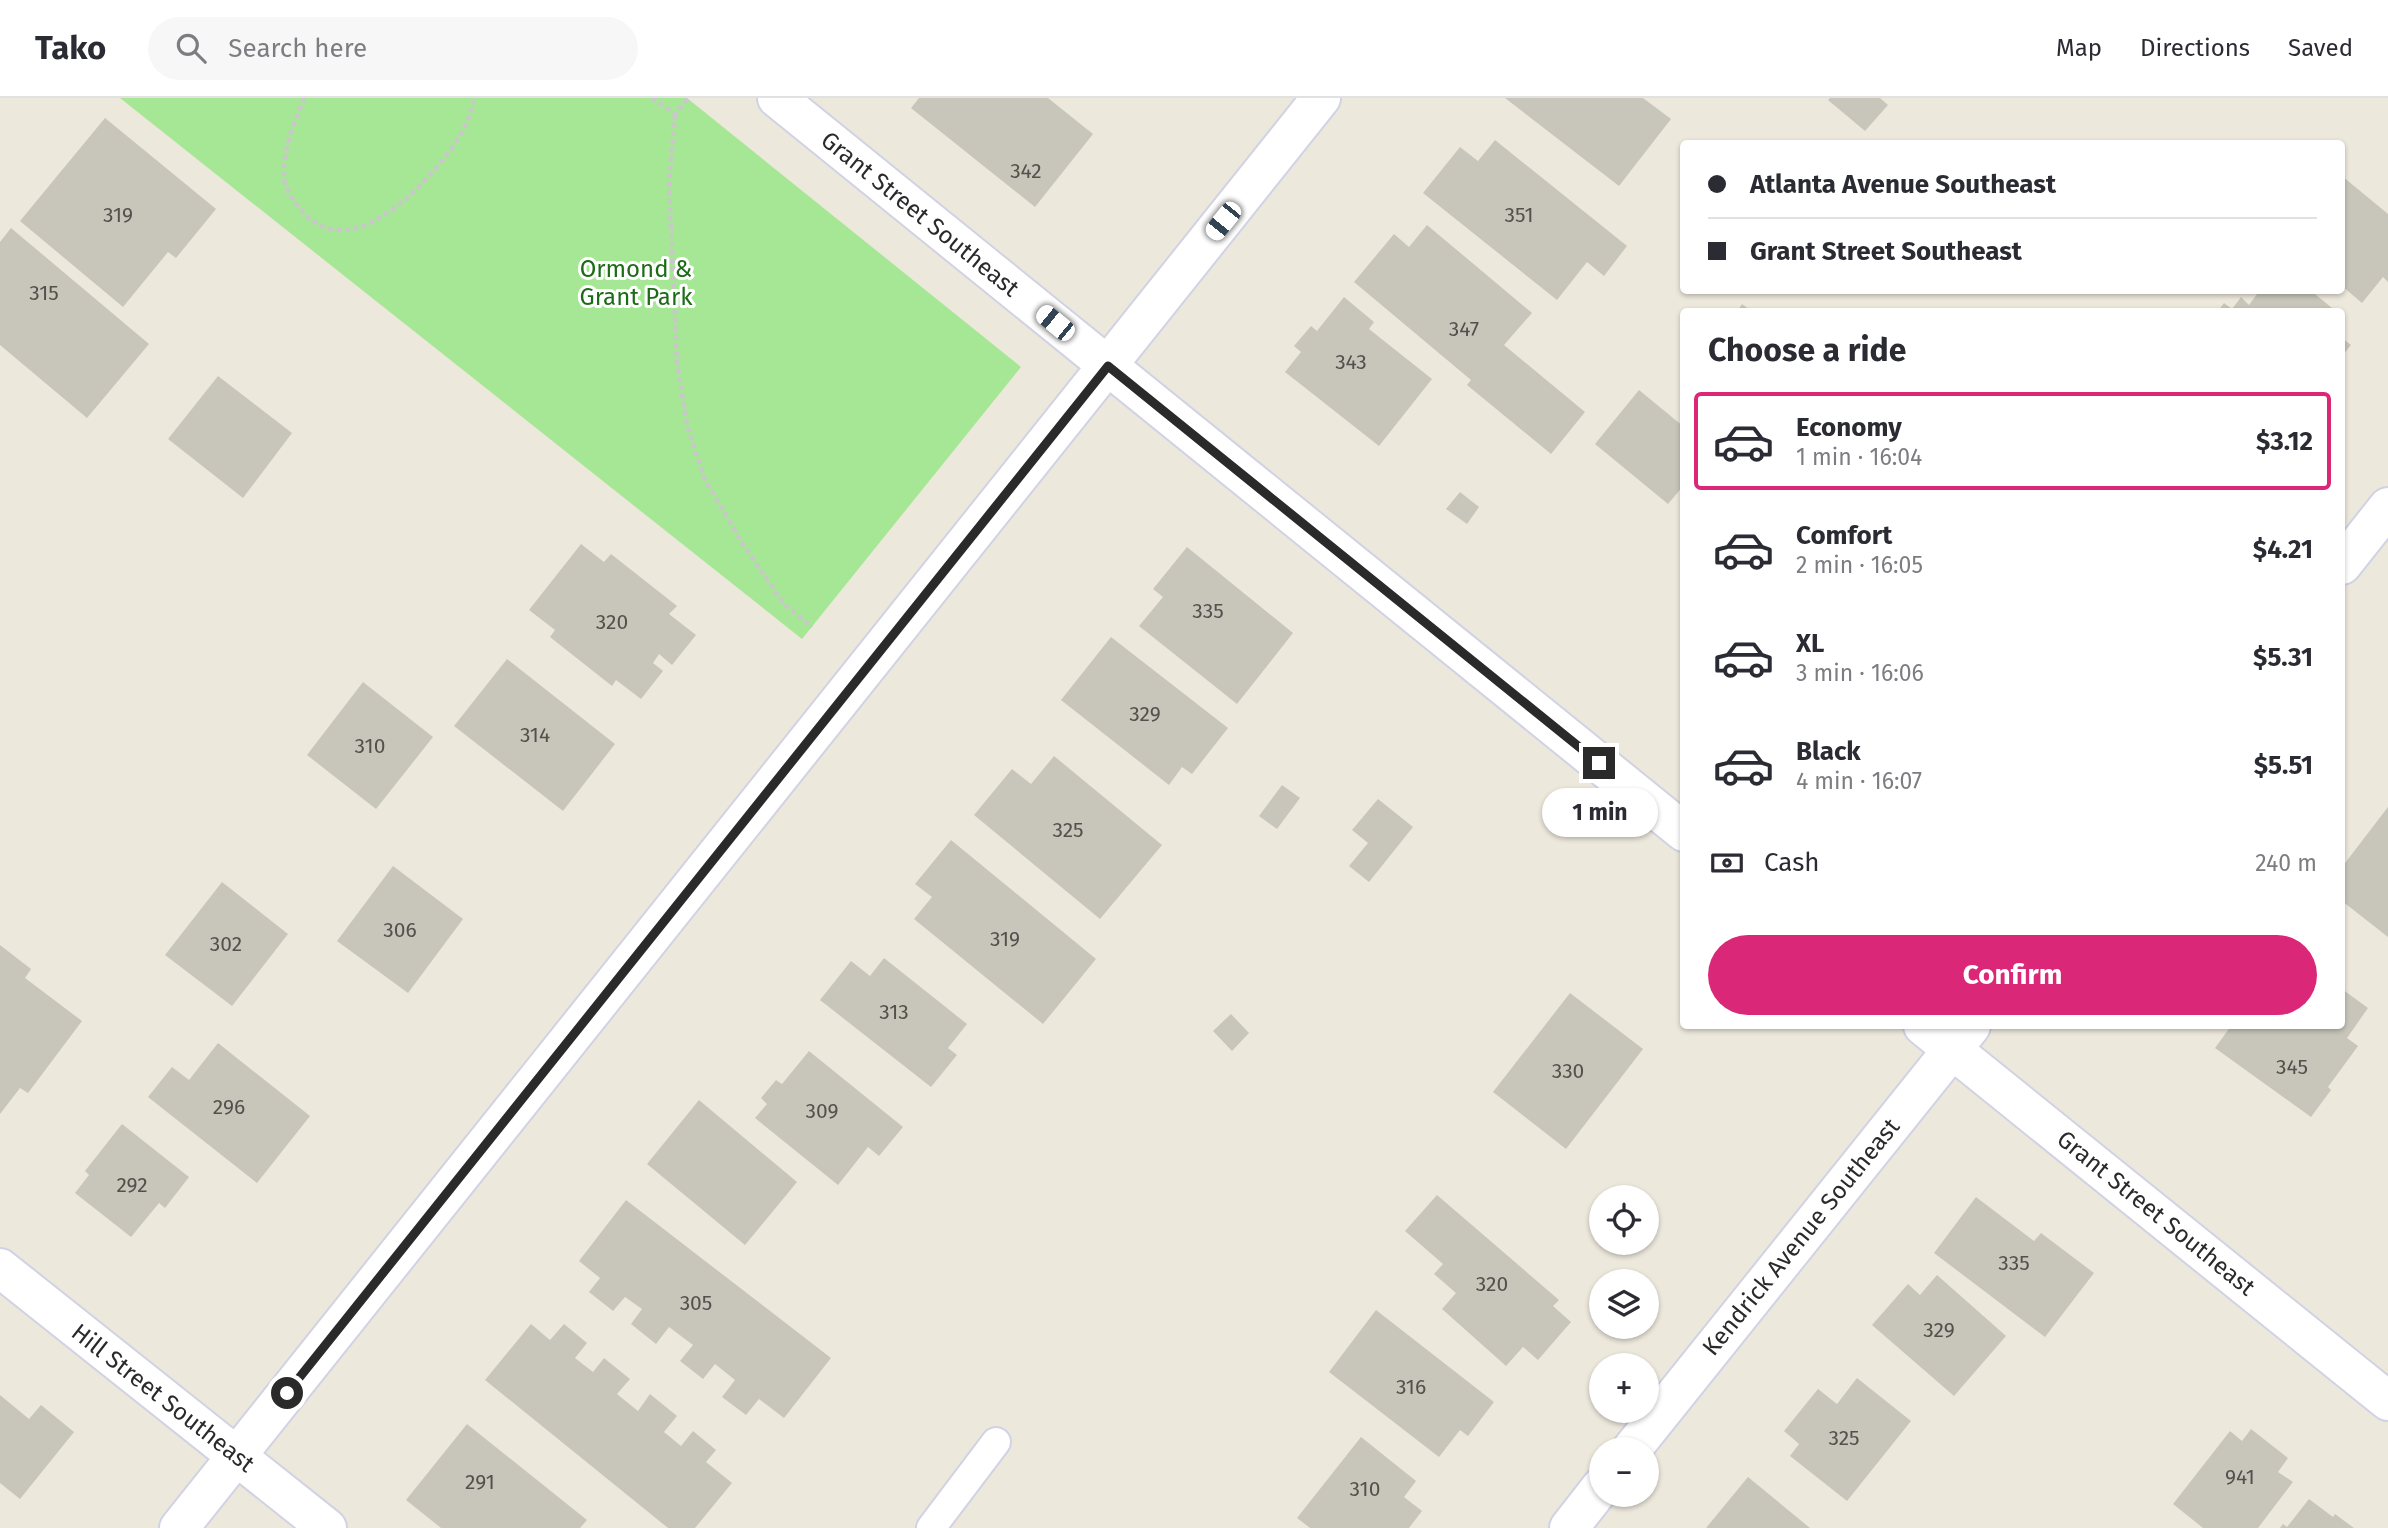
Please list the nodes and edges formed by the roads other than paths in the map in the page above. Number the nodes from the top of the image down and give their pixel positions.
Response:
1 (777, 98) edge
2 (1321, 98) edge
3 (1108, 366) junction
4 (2388, 507) edge
5 (2345, 561) edge
6 (1680, 829) edge
7 (1948, 1033) edge
8 (0, 1268) edge
9 (2388, 1401) edge
10 (1641, 1437) edge
11 (996, 1442) dead end
12 (237, 1456) junction
13 (1589, 1502) edge
14 (179, 1528) edge
15 (327, 1528) edge
16 (931, 1528) edge
17 (1569, 1528) edge

1 - 3 street, Grant Street Southeast
2 - 3 street
3 - 6 street, Grant Street Southeast
3 - 12 street
4 - 5 street
7 - 9 street, Grant Street Southeast
7 - 10 street, Kendrick Avenue Southeast
8 - 12 street, Hill Street Southeast
11 - 16 lane
12 - 14 street
12 - 15 street, Hill Street Southeast
13 - 17 street

